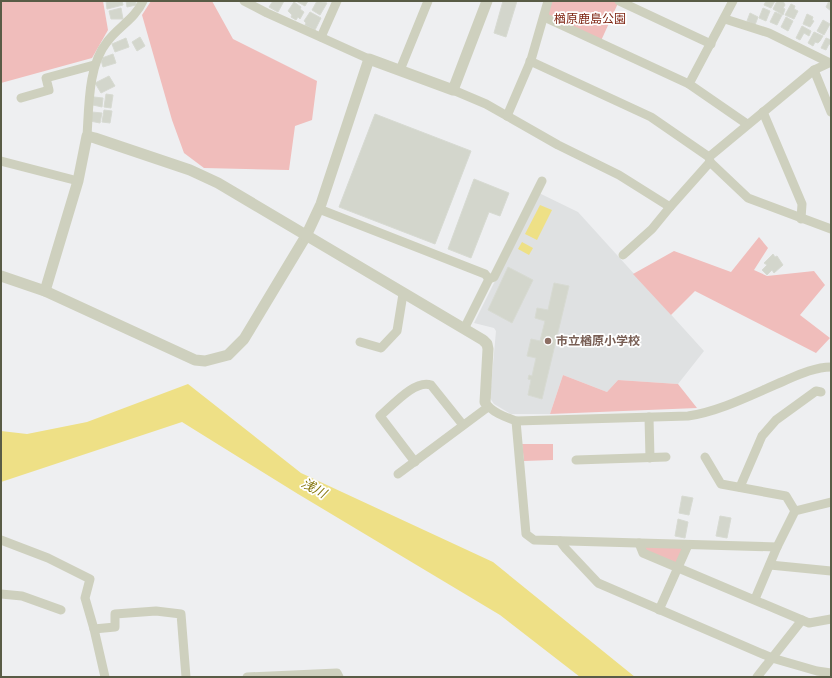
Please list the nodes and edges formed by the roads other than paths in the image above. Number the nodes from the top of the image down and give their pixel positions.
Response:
1 (143, 1) edge
2 (244, 1) edge
3 (337, 1) edge
4 (428, 1) edge
5 (487, 1) edge
6 (548, 1) edge
7 (619, 1) edge
8 (733, 1) edge
9 (544, 17) junction
10 (725, 19) junction
11 (320, 37) junction
12 (711, 44) junction
13 (369, 59) junction
14 (530, 61) junction
15 (830, 62) edge
16 (94, 64) junction
17 (400, 70) junction
18 (814, 70) junction
19 (689, 84) junction
20 (453, 90) junction
21 (21, 98) dead end
22 (763, 112) junction
23 (831, 112) edge
24 (508, 116) junction
25 (747, 124) junction
26 (88, 136) junction
27 (710, 160) junction
28 (1, 161) edge
29 (78, 181) junction
30 (542, 181) dead end
31 (670, 208) junction
32 (319, 209) junction
33 (800, 219) junction
34 (831, 229) edge
35 (306, 236) junction
36 (623, 255) dead end
37 (1, 276) edge
38 (489, 279) junction
39 (45, 291) junction
40 (402, 294) junction
41 (464, 329) junction
42 (360, 342) dead end
43 (831, 367) edge
44 (820, 392) dead end
45 (487, 404) junction
46 (649, 417) junction
47 (516, 420) junction
48 (463, 425) junction
49 (666, 457) dead end
50 (705, 457) dead end
51 (650, 458) junction
52 (576, 460) dead end
53 (415, 462) junction
54 (398, 474) dead end
55 (740, 488) junction
56 (831, 502) edge
57 (796, 511) junction
58 (1, 540) edge
59 (560, 541) junction
60 (639, 543) junction
61 (688, 545) junction
62 (777, 547) junction
63 (770, 565) junction
64 (678, 568) junction
65 (831, 571) edge
66 (1, 594) edge
67 (755, 599) junction
68 (61, 610) dead end
69 (659, 610) junction
70 (831, 619) edge
71 (802, 620) junction
72 (94, 629) junction
73 (772, 658) junction
74 (831, 673) edge
75 (105, 677) edge
76 (186, 677) edge
77 (247, 677) edge
78 (257, 677) edge
79 (339, 677) edge
80 (757, 677) edge

1 - 16 street
2 - 11 street
3 - 11 street
4 - 17 street
5 - 20 street
6 - 9 street
7 - 12 street
8 - 10 street
9 - 14 street
9 - 19 street
10 - 12 street
10 - 15 street
11 - 13 street
12 - 19 street
13 - 17 street
13 - 32 street
14 - 24 street
14 - 27 street
15 - 18 street
16 - 21 street
16 - 26 street
17 - 20 street
18 - 22 street
18 - 23 street
19 - 25 street
20 - 24 street
22 - 25 street
22 - 33 street
24 - 31 street
25 - 27 street
26 - 29 street
26 - 35 street
27 - 31 street
27 - 33 street
28 - 29 street
29 - 39 street
30 - 38 street
31 - 36 street
32 - 35 street
32 - 38 street
33 - 34 street
35 - 39 street
35 - 40 street
37 - 39 street
38 - 41 street
40 - 41 street
40 - 42 street
41 - 45 street
43 - 46 street
44 - 55 street
45 - 47 street
45 - 48 street
46 - 47 street
46 - 51 street
47 - 59 street
48 - 53 street
48 - 53 street
49 - 51 street
50 - 55 street
51 - 52 street
53 - 54 street
55 - 57 street
56 - 57 street
57 - 62 street
58 - 72 street
59 - 60 street
59 - 69 street
60 - 61 street
60 - 64 street
61 - 62 street
61 - 64 street
62 - 63 street
63 - 65 street
63 - 67 street
64 - 67 street
64 - 69 street
66 - 68 street
67 - 71 street
69 - 73 street
70 - 71 street
71 - 73 street
72 - 75 street
72 - 76 street
73 - 74 street
73 - 80 street
77 - 78 street
78 - 79 street

